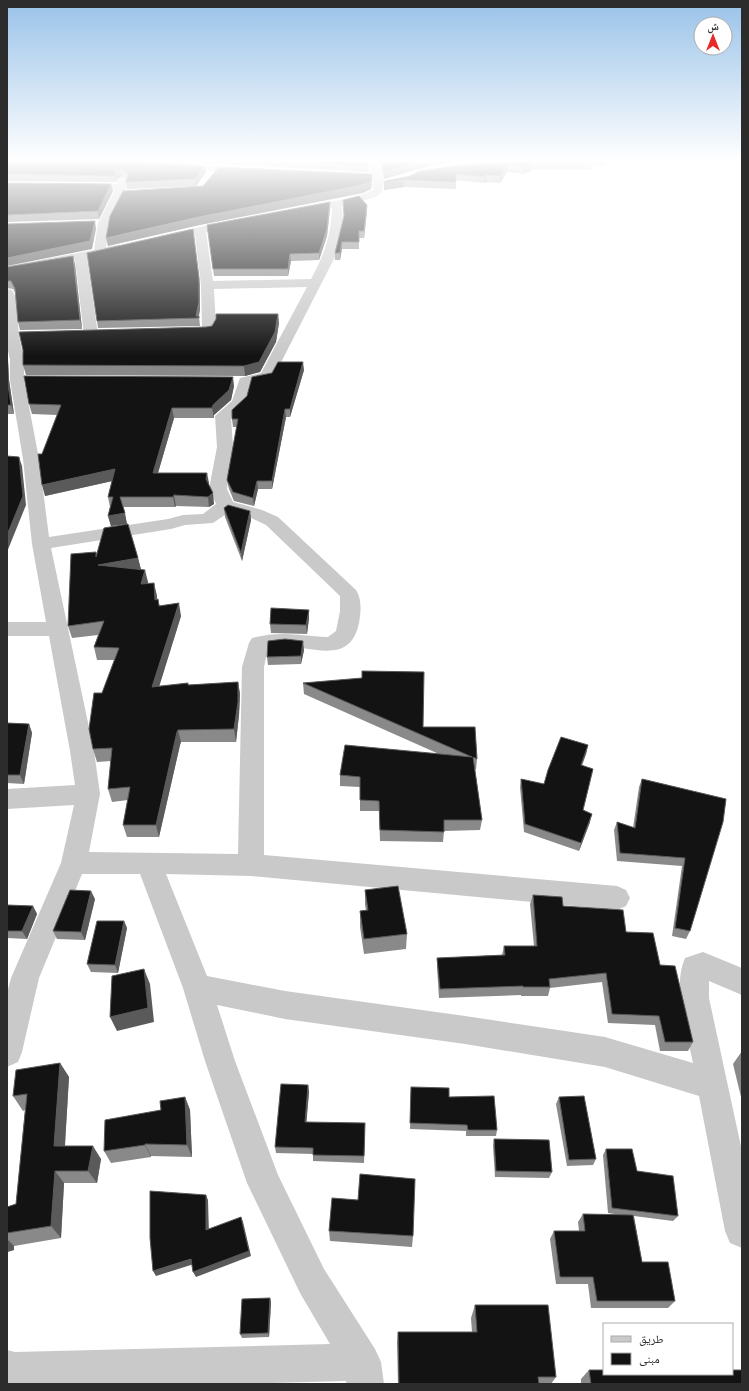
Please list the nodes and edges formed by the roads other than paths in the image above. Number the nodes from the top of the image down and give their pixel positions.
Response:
1 (100, 226) edge
2 (216, 226) edge
3 (336, 226) edge
4 (200, 229) junction
5 (151, 241) edge
6 (130, 246) edge
7 (99, 253) junction
8 (81, 257) junction
9 (7, 270) edge
10 (315, 283) junction
11 (207, 285) junction
12 (7, 294) edge
13 (170, 333) edge
14 (107, 334) edge
15 (75, 335) edge
16 (91, 335) junction
17 (18, 370) edge
18 (230, 381) edge
19 (245, 381) junction
20 (226, 506) junction
21 (41, 544) junction
22 (7, 628) edge
23 (57, 629) junction
24 (88, 794) junction
25 (7, 799) edge
26 (149, 863) junction
27 (74, 864) junction
28 (251, 864) junction
29 (618, 898) dead end
30 (742, 982) edge
31 (197, 988) junction
32 (7, 1052) edge
33 (712, 1084) junction
34 (742, 1231) edge
35 (7, 1369) edge
36 (364, 1373) edge

1 - 7 street
2 - 4 street
3 - 10 street
4 - 5 street
4 - 11 street
6 - 7 street
7 - 8 street
8 - 9 street
8 - 16 street
10 - 11 street
10 - 19 street
11 - 13 street
12 - 17 street
14 - 16 street
15 - 16 street
17 - 21 street
18 - 19 street
19 - 20 street
20 - 21 street
20 - 28 street
21 - 23 street
22 - 23 street
23 - 24 street
24 - 25 street
24 - 27 street
26 - 27 street
26 - 28 street
26 - 31 street
27 - 32 street
28 - 29 street
30 - 33 street
31 - 33 street
31 - 36 street
33 - 34 street
35 - 36 street

